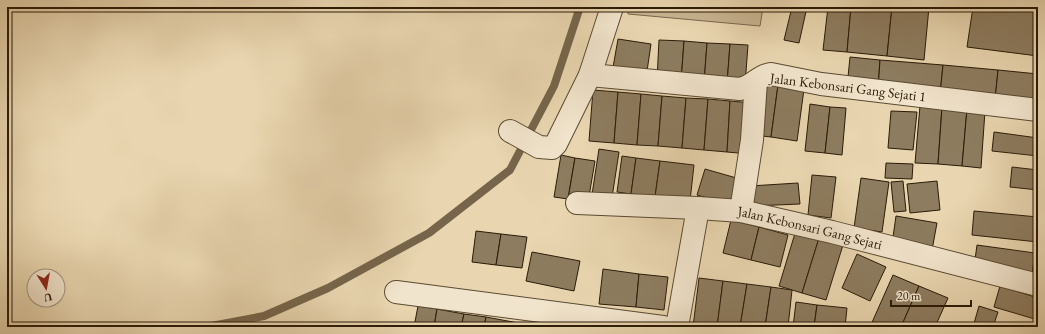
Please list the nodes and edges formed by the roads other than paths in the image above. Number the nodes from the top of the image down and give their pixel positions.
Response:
1 (606, 8) edge
2 (590, 76) junction
3 (756, 81) junction
4 (1038, 110) edge
5 (524, 139) dead end
6 (577, 203) dead end
7 (698, 208) junction
8 (740, 211) junction
9 (1038, 285) edge
10 (396, 292) dead end
11 (663, 327) edge
12 (677, 327) edge

1 - 2 street
2 - 3 street, Jalan Kebonsari Gang Sejati 1
2 - 5 street
3 - 4 street, Jalan Kebonsari Gang Sejati 1
3 - 8 street
6 - 7 street, Jalan Kebonsari Gang Sejati
7 - 8 street, Jalan Kebonsari Gang Sejati
7 - 12 street
8 - 9 street, Jalan Kebonsari Gang Sejati
10 - 11 street

